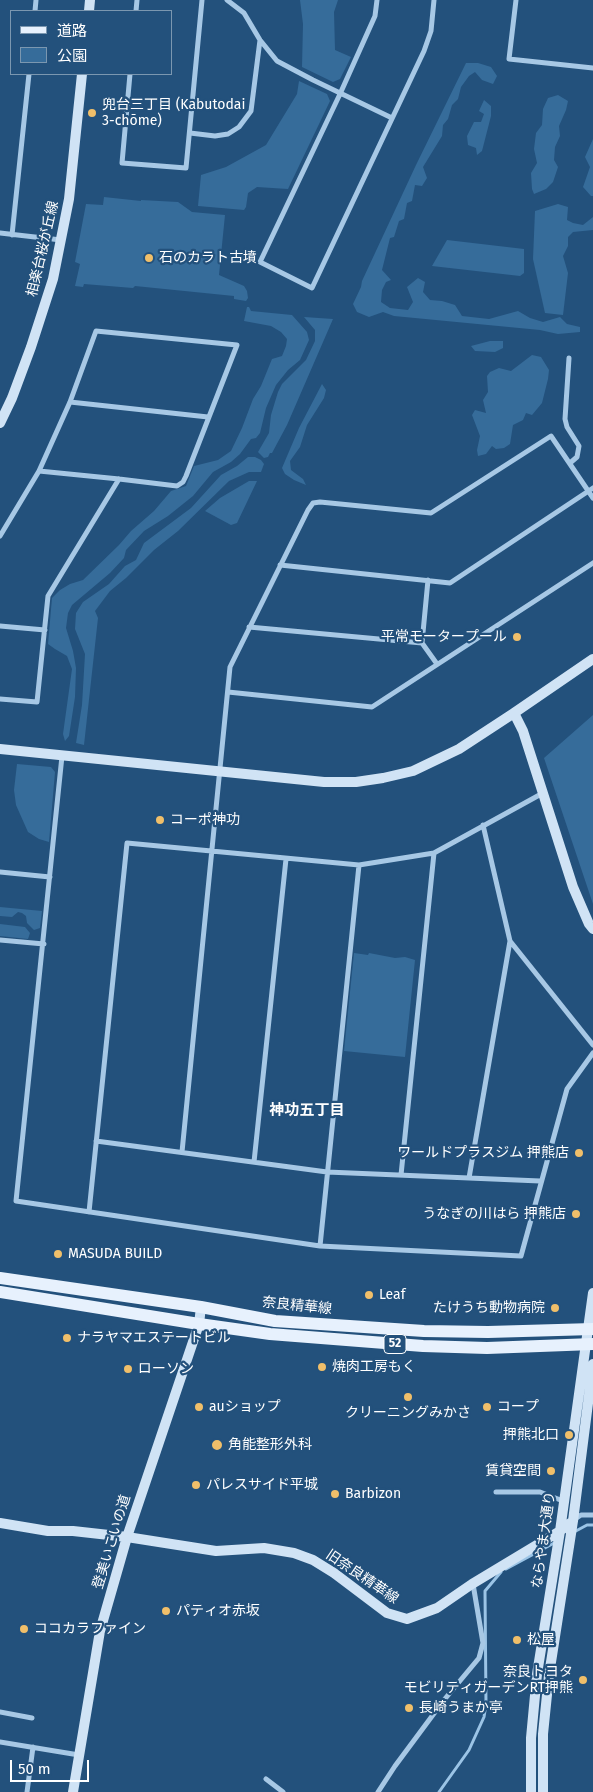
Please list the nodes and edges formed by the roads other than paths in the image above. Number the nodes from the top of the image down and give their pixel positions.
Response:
1 (202, 0) edge
2 (227, 0) edge
3 (377, 0) edge
4 (434, 0) edge
5 (516, 0) edge
6 (260, 40) junction
7 (593, 68) edge
8 (29, 75) edge
9 (82, 75) edge
10 (130, 75) edge
11 (340, 94) junction
12 (392, 118) junction
13 (190, 133) junction
14 (0, 233) edge
15 (12, 235) junction
16 (61, 240) junction
17 (569, 358) dead end
18 (70, 402) junction
19 (208, 417) junction
20 (0, 423) edge
21 (570, 464) junction
22 (38, 472) junction
23 (119, 479) junction
24 (591, 489) edge
25 (593, 498) edge
26 (0, 536) edge
27 (593, 563) edge
28 (280, 565) junction
29 (428, 580) junction
30 (0, 626) edge
31 (249, 627) junction
32 (45, 630) junction
33 (422, 643) junction
34 (593, 660) edge
35 (437, 664) junction
36 (228, 692) junction
37 (0, 699) edge
38 (514, 714) junction
39 (0, 749) edge
40 (62, 756) junction
41 (219, 772) junction
42 (543, 793) junction
43 (483, 825) junction
44 (211, 851) junction
45 (434, 853) junction
46 (286, 859) junction
47 (359, 865) junction
48 (0, 872) edge
49 (50, 877) junction
50 (593, 929) edge
51 (0, 940) edge
52 (510, 941) junction
53 (44, 944) junction
54 (593, 1045) edge
55 (593, 1052) edge
56 (96, 1141) junction
57 (182, 1152) junction
58 (254, 1162) junction
59 (327, 1172) junction
60 (401, 1175) junction
61 (469, 1178) junction
62 (540, 1181) junction
63 (89, 1212) junction
64 (320, 1246) junction
65 (0, 1278) edge
66 (0, 1292) edge
67 (593, 1293) edge
68 (201, 1307) junction
69 (199, 1324) junction
70 (590, 1330) edge
71 (589, 1344) edge
72 (593, 1364) edge
73 (496, 1492) dead end
74 (563, 1501) junction
75 (593, 1515) edge
76 (573, 1521) junction
77 (0, 1523) edge
78 (560, 1531) junction
79 (127, 1537) junction
80 (472, 1584) junction
81 (0, 1712) edge
82 (32, 1718) dead end
83 (0, 1742) edge
84 (33, 1747) junction
85 (79, 1755) junction
86 (266, 1780) dead end
87 (27, 1792) edge
88 (73, 1792) edge
89 (283, 1792) edge
90 (378, 1792) edge
91 (531, 1792) edge
92 (544, 1792) edge

1 - 13 street
2 - 6 street
3 - 11 street
4 - 12 street
5 - 7 street
6 - 11 street
6 - 13 street
8 - 15 street
9 - 16 street, 相楽台桜が丘線
10 - 13 street
11 - 12 street
11 - 12 street
14 - 15 street
15 - 16 street
16 - 20 street, 相楽台桜が丘線
17 - 21 street
18 - 19 street
18 - 19 street
18 - 22 street
19 - 23 street
21 - 24 street
21 - 28 street
22 - 23 street
22 - 26 street
23 - 32 street
24 - 25 street
24 - 29 street
27 - 35 street
28 - 29 street
28 - 31 street
29 - 33 street
30 - 32 street
31 - 33 street
31 - 36 street
32 - 37 street
33 - 35 street
34 - 38 street
35 - 36 street
36 - 41 street
38 - 41 street
38 - 42 street
39 - 40 street
40 - 41 street
40 - 49 street
41 - 44 street
42 - 43 street
42 - 50 street
43 - 45 street
43 - 52 street
44 - 46 street
44 - 56 street
44 - 57 street
45 - 47 street
45 - 60 street
46 - 47 street
46 - 58 street
47 - 59 street
48 - 49 street
49 - 53 street
51 - 53 street
52 - 54 street
52 - 61 street
53 - 63 street
55 - 62 street
56 - 57 street
56 - 63 street
57 - 58 street
58 - 59 street
59 - 60 street
59 - 64 street
60 - 61 street
61 - 62 street
62 - 64 street
63 - 64 street
65 - 68 main road, 奈良精華線 / 52
66 - 69 main road, 奈良精華線 / 52
67 - 70 street, ならやま大通り
68 - 69 street, 登美いこいの道
68 - 70 main road, 奈良精華線 / 52
69 - 71 main road, 奈良精華線 / 52
69 - 79 street, 登美いこいの道
70 - 71 street, ならやま大通り
71 - 74 street, ならやま大通り
72 - 76 street, ならやま大通り
73 - 74 street
74 - 78 street, ならやま大通り
75 - 76 street, 旧奈良精華線
76 - 78 street, 旧奈良精華線
76 - 92 street, ならやま大通り
77 - 79 street, 旧奈良精華線
78 - 80 street, 旧奈良精華線
78 - 91 street, ならやま大通り
79 - 80 street, 旧奈良精華線
79 - 85 street, 登美いこいの道
80 - 90 street
81 - 82 street
83 - 84 street
84 - 85 street
84 - 87 street
85 - 88 street, 登美いこいの道
86 - 89 street

